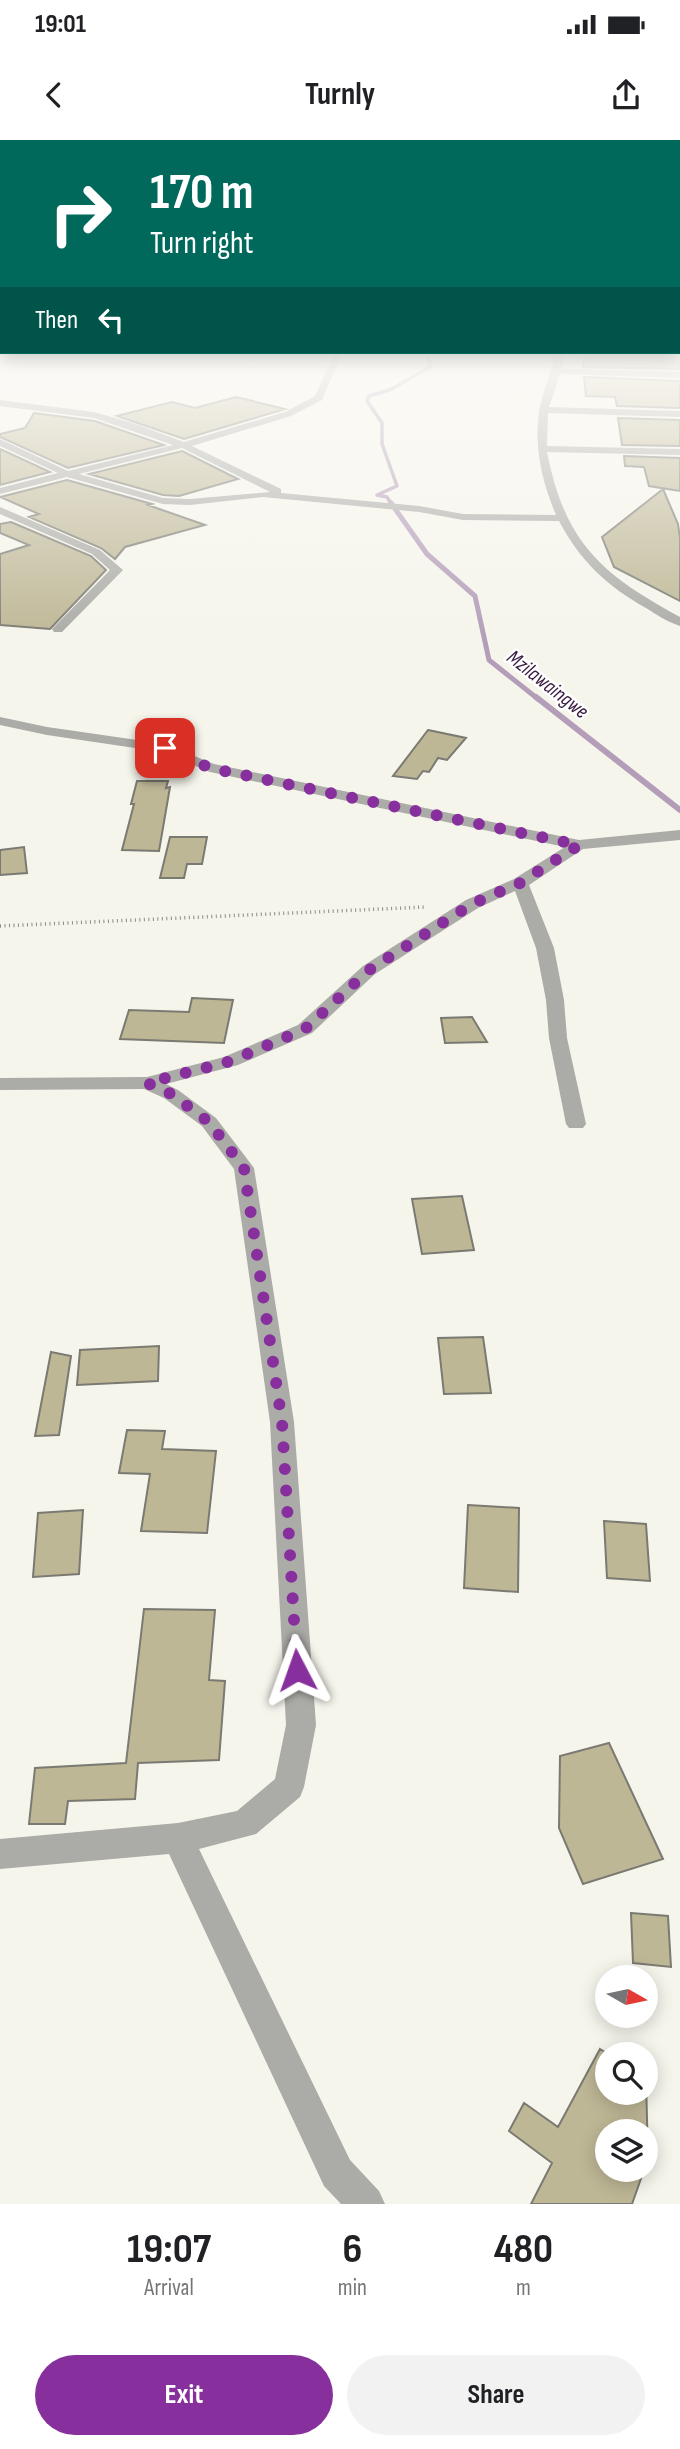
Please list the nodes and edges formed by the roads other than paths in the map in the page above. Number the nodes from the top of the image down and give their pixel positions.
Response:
1 (15, 449) edge
2 (167, 449) edge
3 (193, 449) edge
4 (542, 449) edge
5 (557, 449) edge
6 (680, 452) edge
7 (67, 474) junction
8 (0, 491) edge
9 (288, 496) junction
10 (0, 510) edge
11 (564, 519) junction
12 (680, 622) edge
13 (58, 629) dead end
14 (0, 721) edge
15 (680, 835) edge
16 (579, 845) junction
17 (520, 883) junction
18 (147, 1083) junction
19 (0, 1084) edge
20 (576, 1124) dead end
21 (178, 1838) junction
22 (0, 1854) edge
23 (366, 2204) edge

1 - 7 street
2 - 7 street
3 - 9 street
4 - 11 street
5 - 6 street
7 - 8 street
7 - 9 street
9 - 11 street
10 - 13 street
11 - 12 street
14 - 16 street
15 - 16 street
16 - 17 street
17 - 18 street
17 - 20 street
18 - 19 street
18 - 21 street
21 - 22 street
21 - 23 street

